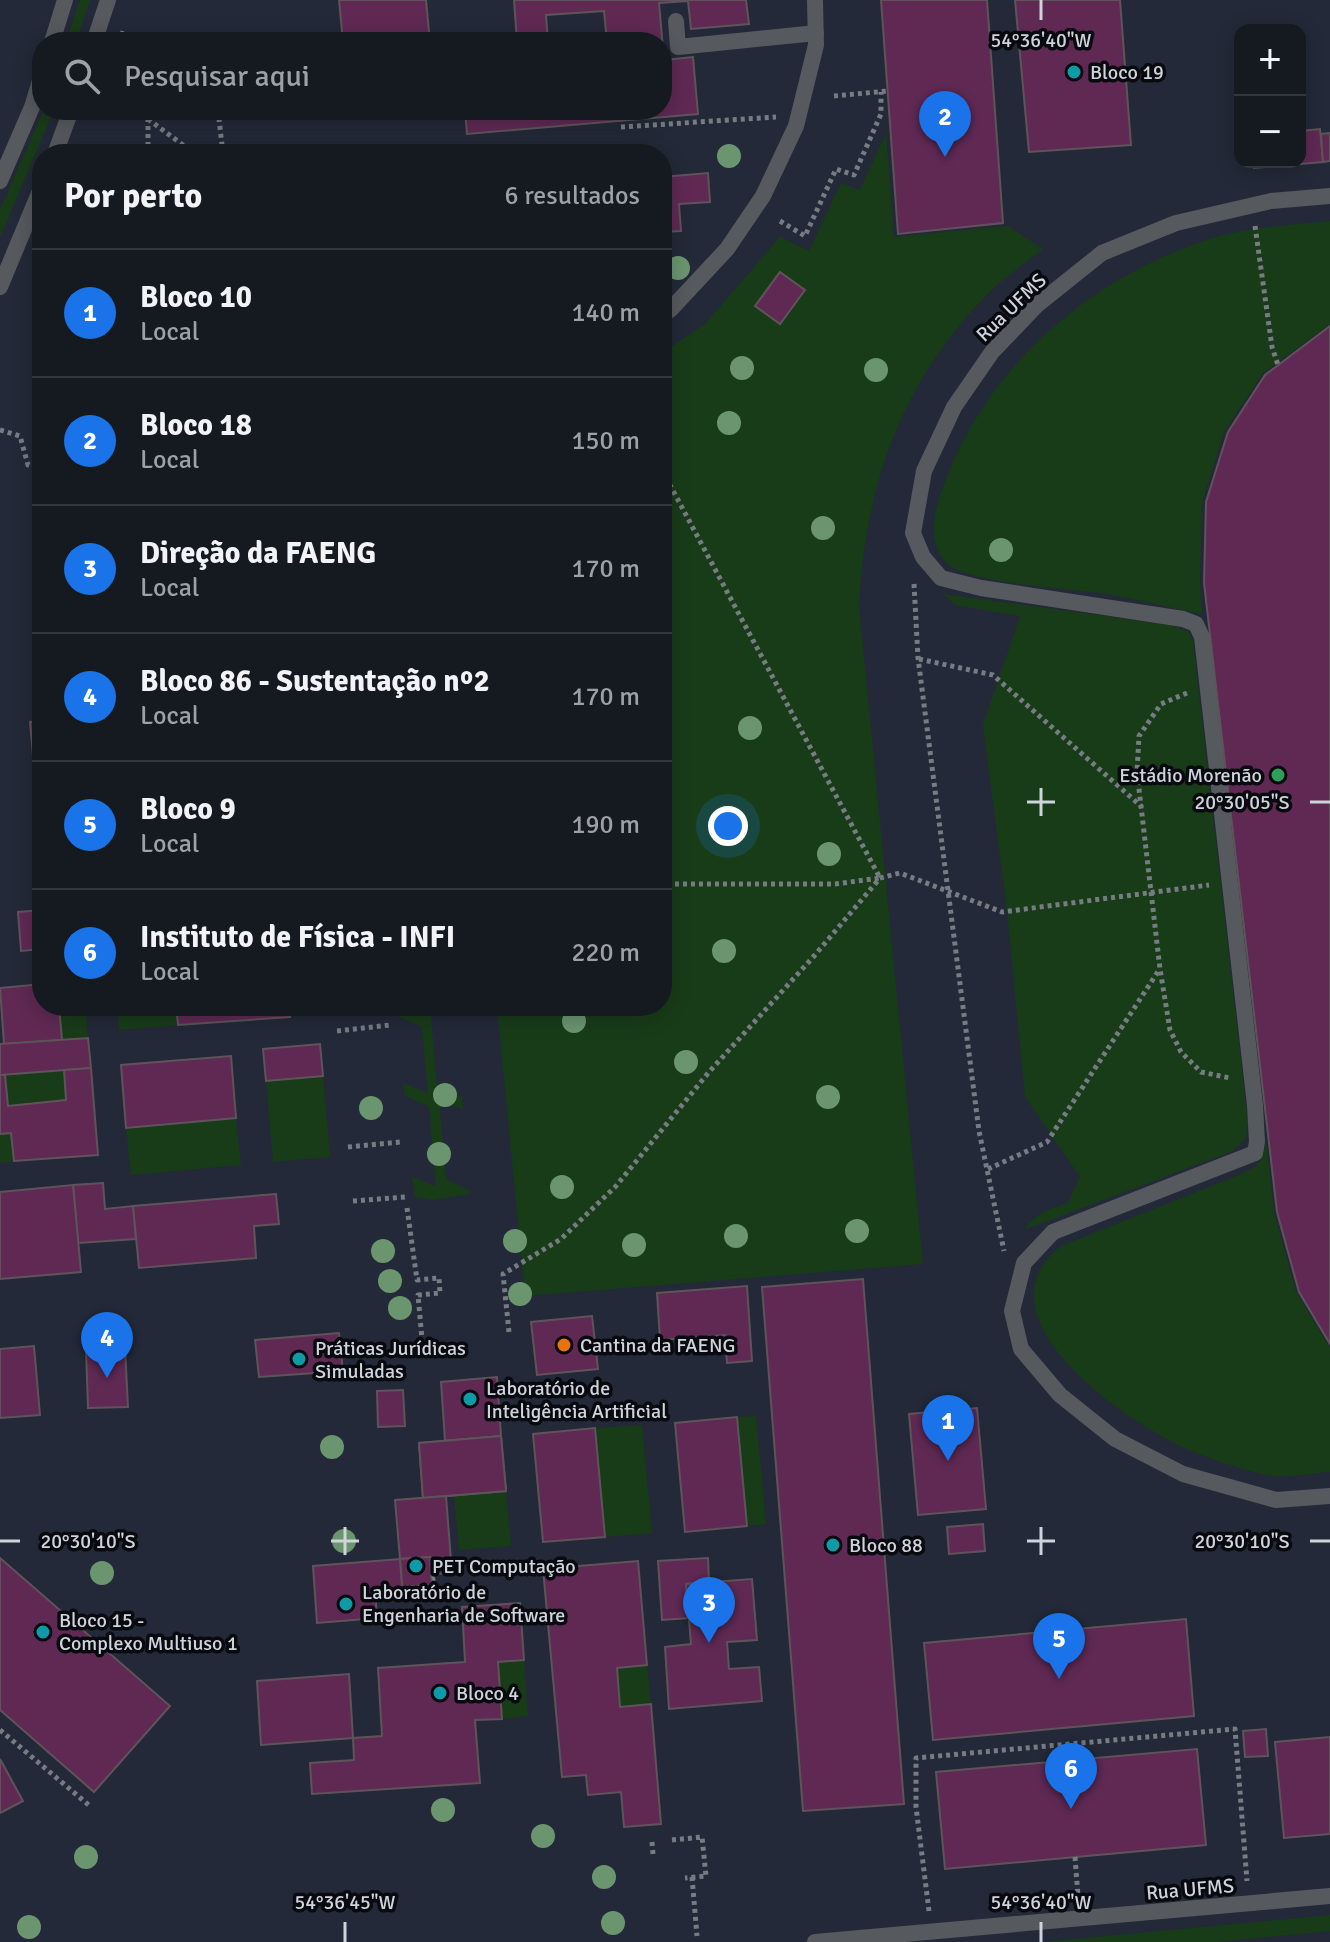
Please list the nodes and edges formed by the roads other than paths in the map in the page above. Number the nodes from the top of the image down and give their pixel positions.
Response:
1 (65, 0) edge
2 (108, 0) edge
3 (815, 0) edge
4 (676, 21) dead end
5 (55, 32) edge
6 (97, 32) edge
7 (816, 33) junction
8 (32, 107) edge
9 (67, 120) edge
10 (59, 144) edge
11 (0, 181) edge
12 (1330, 196) edge
13 (32, 210) edge
14 (0, 287) edge
15 (672, 308) edge
16 (1330, 1496) edge
17 (1330, 1896) edge
18 (815, 1942) edge

1 - 5 lane
2 - 6 lane
3 - 7 lane
4 - 7 lane
7 - 15 lane
8 - 11 lane
9 - 10 lane
12 - 16 lane, Rua UFMS
13 - 14 lane
17 - 18 lane, Rua UFMS

